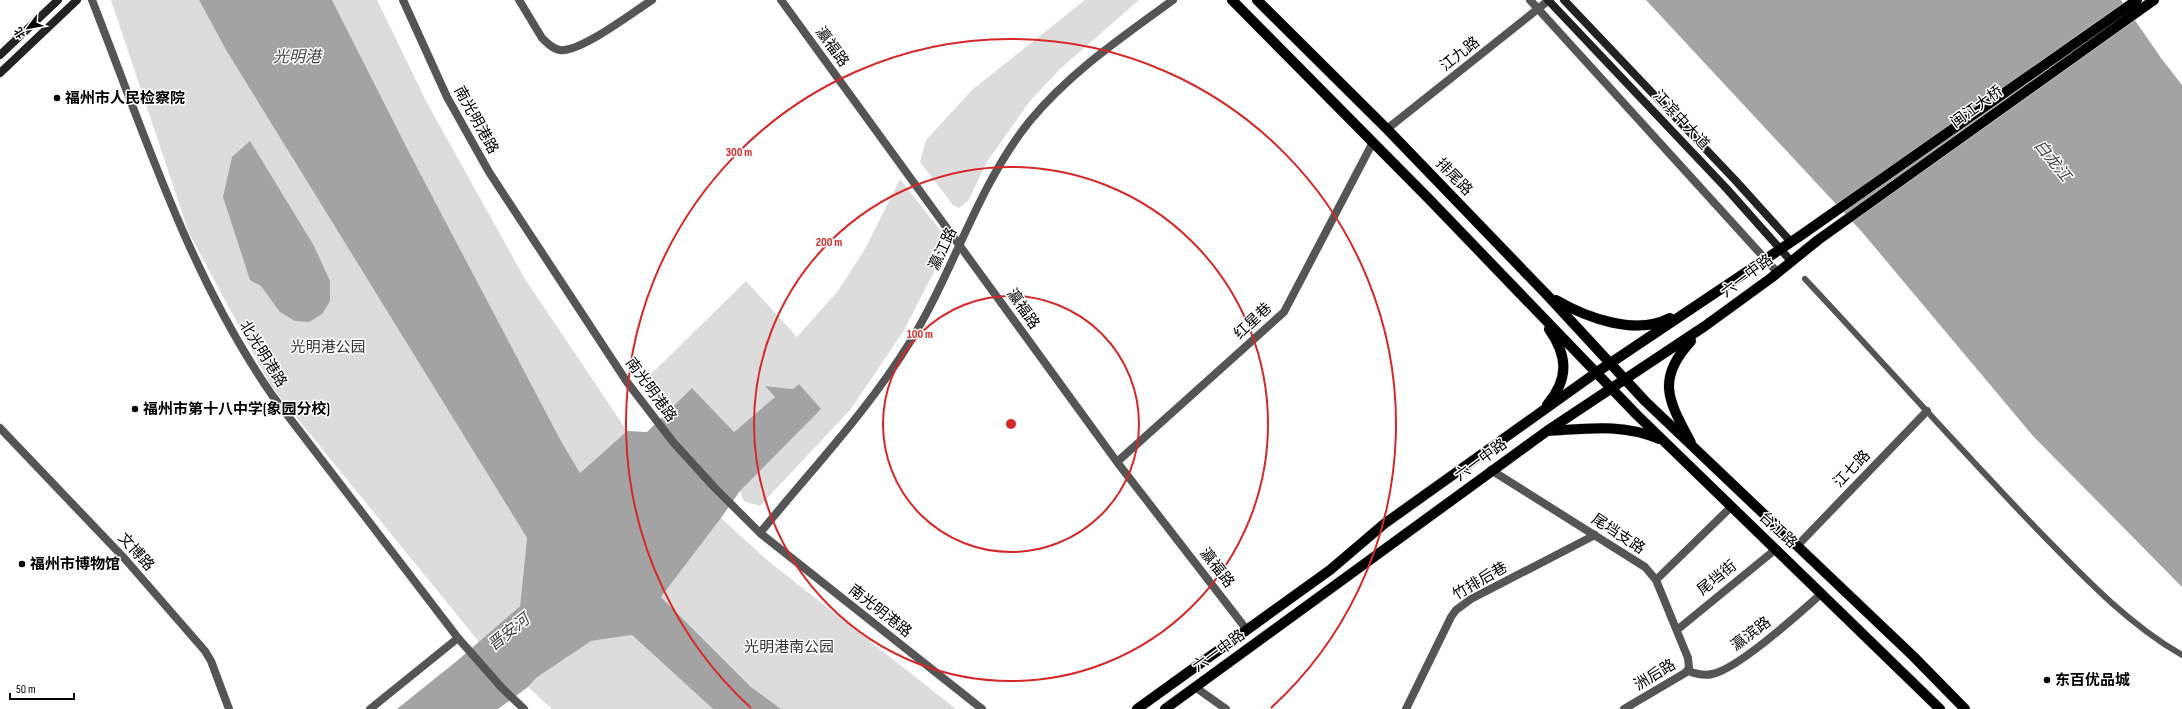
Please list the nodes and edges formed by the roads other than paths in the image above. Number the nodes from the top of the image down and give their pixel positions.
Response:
1 (58, 0) edge
2 (77, 0) edge
3 (92, 0) edge
4 (402, 0) edge
5 (519, 0) edge
6 (652, 0) edge
7 (781, 0) edge
8 (1173, 0) edge
9 (1232, 0) edge
10 (1257, 0) edge
11 (1530, 0) edge
12 (1549, 0) edge
13 (1564, 0) edge
14 (2137, 0) edge
15 (2154, 0) edge
16 (1538, 9) junction
17 (0, 55) edge
18 (0, 72) edge
19 (1387, 129) junction
20 (1372, 142) junction
21 (1818, 240) joint
22 (1791, 242) junction
23 (960, 245) junction
24 (1781, 249) junction
25 (1766, 259) junction
26 (1791, 261) junction
27 (1778, 273) junction
28 (1805, 279) dead end
29 (1548, 296) junction
30 (1535, 307) junction
31 (1692, 307) junction
32 (1705, 326) junction
33 (1609, 364) junction
34 (1597, 372) junction
35 (1625, 380) junction
36 (1612, 388) junction
37 (1927, 411) junction
38 (1538, 415) junction
39 (0, 428) edge
40 (1547, 431) junction
41 (1669, 447) junction
42 (1696, 452) junction
43 (1117, 462) junction
44 (1491, 470) junction
45 (1731, 507) junction
46 (760, 533) junction
47 (1595, 535) junction
48 (1797, 546) junction
49 (1776, 549) junction
50 (1656, 580) junction
51 (1822, 593) junction
52 (1247, 630) junction
53 (1676, 630) junction
54 (458, 638) junction
55 (2182, 655) edge
56 (1688, 658) joint
57 (1688, 671) junction
58 (1195, 687) junction
59 (229, 709) edge
60 (370, 709) edge
61 (524, 709) edge
62 (982, 709) edge
63 (1137, 709) edge
64 (1164, 709) edge
65 (1226, 709) edge
66 (1406, 709) edge
67 (1624, 709) edge
68 (1940, 709) edge
69 (1965, 709) edge

1 - 17 main road
2 - 18 main road
3 - 54 street, 北光明港路
4 - 46 street, 南光明港路
5 - 6 street
7 - 23 street, 瀛福路
8 - 23 street, 瀛江路
9 - 20 main road
10 - 19 main road, 排尾路
11 - 16 street
12 - 16 street, 江九路
12 - 24 main road, 江滨中大道
13 - 22 main road, 江滨中大道
14 - 22 main road, 闽江大桥
15 - 21 main road, 闽江大桥
16 - 19 street, 江九路
16 - 25 street
19 - 29 main road, 排尾路
20 - 30 main road
20 - 43 street, 红星巷
21 - 26 main road, 六一中路
22 - 24 main road, 闽江大桥
23 - 43 street, 瀛福路
23 - 46 street, 瀛江路
24 - 25 main road, 六一中路
24 - 26 main road, 江滨中大道
25 - 27 street
25 - 31 main road, 六一中路
26 - 27 main road, 六一中路
27 - 32 main road, 六一中路
28 - 37 street
29 - 31 main road
29 - 33 main road, 排尾路
30 - 34 main road
30 - 38 main road
31 - 33 main road, 六一中路
32 - 35 main road, 六一中路
32 - 42 main road
33 - 34 main road, 六一中路
33 - 35 main road, 排尾路
34 - 36 main road, 台江路
34 - 38 main road, 六一中路
35 - 36 main road, 六一中路
35 - 42 main road, 台江路
36 - 40 main road, 六一中路
36 - 41 main road, 台江路
37 - 48 street, 江七路
37 - 55 street
38 - 52 main road, 六一中路
39 - 59 street, 文博路
40 - 41 main road
40 - 44 main road, 六一中路
41 - 45 main road, 台江路
42 - 48 main road, 台江路
43 - 52 street, 瀛福路
44 - 47 street, 尾垱支路
44 - 58 main road, 六一中路
45 - 49 main road, 台江路
45 - 50 street
46 - 62 street, 南光明港路
47 - 50 street, 尾垱支路
47 - 66 street, 竹排后巷
48 - 69 main road, 台江路
49 - 51 main road, 台江路
49 - 53 street, 尾垱街
50 - 53 street, 尾垱支路
51 - 57 street, 瀛滨路
51 - 68 main road, 台江路
52 - 63 main road, 六一中路
53 - 56 street, 尾垱支路
54 - 60 street
54 - 61 street, 北光明港路
56 - 57 street, 洲后路
57 - 67 street, 洲后路
58 - 64 main road, 六一中路
58 - 65 street

